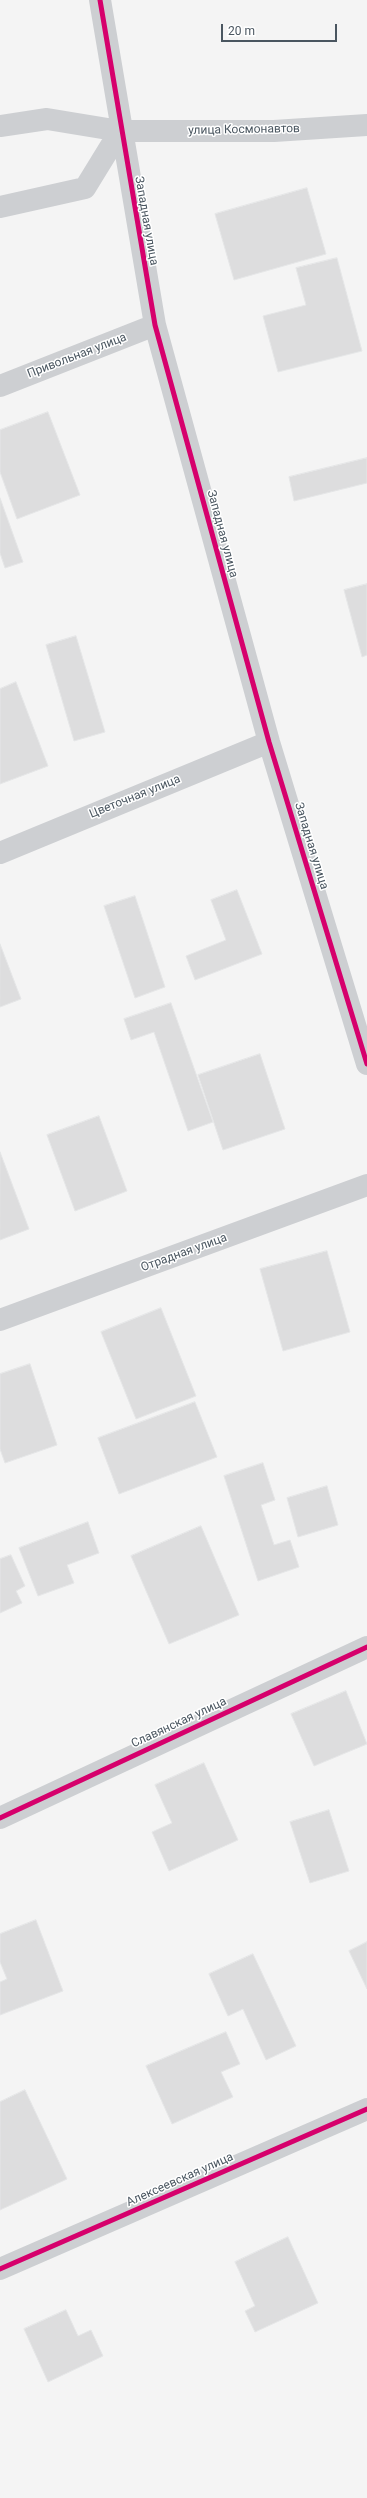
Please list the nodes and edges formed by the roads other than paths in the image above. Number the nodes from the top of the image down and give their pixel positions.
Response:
1 (100, 0) edge
2 (367, 125) edge
3 (0, 126) edge
4 (120, 130) junction
5 (0, 207) edge
6 (155, 325) junction
7 (0, 386) edge
8 (269, 742) junction
9 (0, 852) edge
10 (367, 1064) edge
11 (367, 1185) edge
12 (0, 1320) edge
13 (367, 1646) edge
14 (0, 1818) edge
15 (367, 2109) edge
16 (0, 2269) edge

1 - 4 street, Западная улица
2 - 4 street, улица Космонавтов
3 - 4 street, улица Космонавтов
4 - 5 street
4 - 6 street, Западная улица
6 - 7 street, Привольная улица
6 - 8 street, Западная улица
8 - 9 street, Цветочная улица
8 - 10 street, Западная улица
11 - 12 street, Отрадная улица
13 - 14 street, Славянская улица
15 - 16 street, Алексеевская улица

